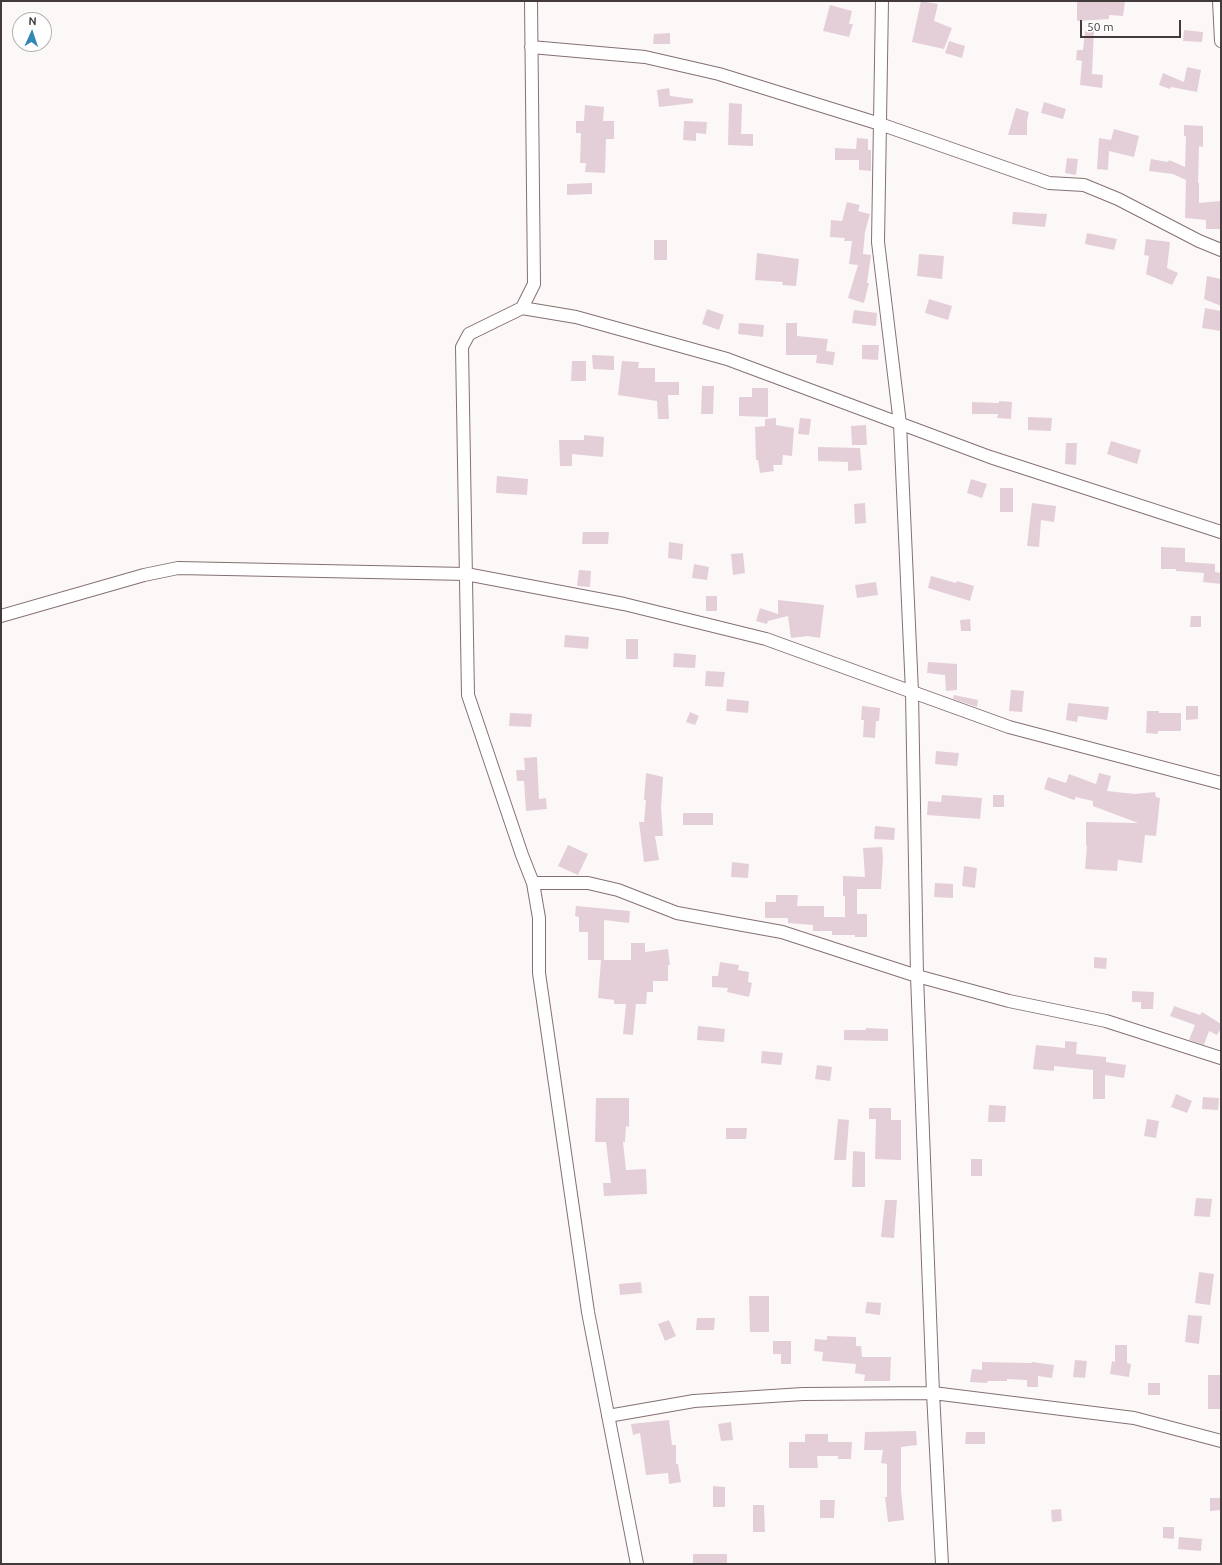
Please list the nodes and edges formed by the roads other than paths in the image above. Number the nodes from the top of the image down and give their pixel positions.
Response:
1 (531, 1) edge
2 (882, 1) edge
3 (1219, 1) edge
4 (1221, 41) edge
5 (531, 47) junction
6 (880, 124) junction
7 (1221, 250) edge
8 (522, 308) junction
9 (900, 424) junction
10 (1221, 532) edge
11 (466, 574) junction
12 (1, 616) edge
13 (912, 692) junction
14 (1221, 783) edge
15 (533, 883) junction
16 (917, 976) junction
17 (1221, 1058) edge
18 (933, 1393) junction
19 (608, 1416) junction
20 (1221, 1441) edge
21 (637, 1564) edge
22 (942, 1564) edge

1 - 5 street
2 - 6 street
3 - 4 street
5 - 6 street
5 - 8 street
6 - 7 street
6 - 9 street
8 - 9 street
8 - 11 street
9 - 10 street
9 - 13 street
11 - 12 street
11 - 13 street
11 - 15 street
13 - 14 street
13 - 16 street
15 - 16 street
15 - 19 street
16 - 17 street
16 - 18 street
18 - 19 street
18 - 20 street
18 - 22 street
19 - 21 street

